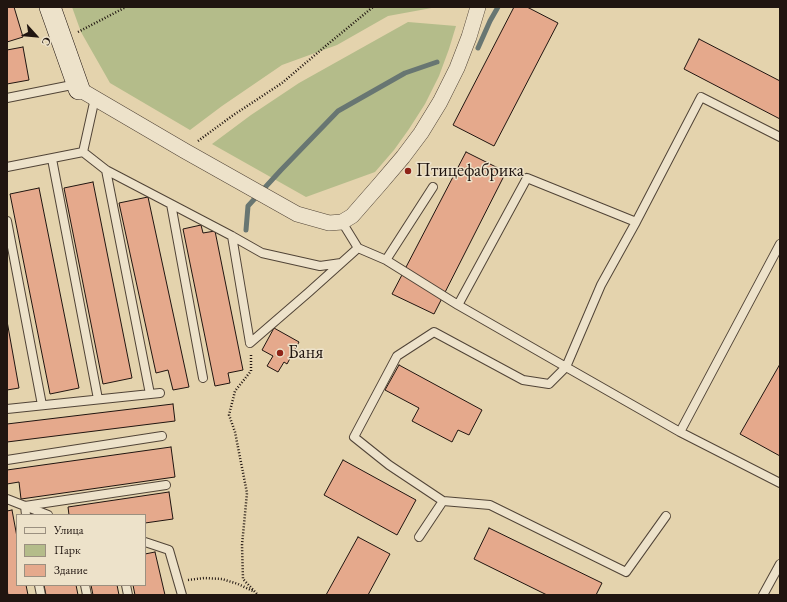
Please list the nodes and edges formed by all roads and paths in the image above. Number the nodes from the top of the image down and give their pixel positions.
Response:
1 (50, 7) edge
2 (126, 7) edge
3 (373, 7) edge
4 (478, 7) edge
5 (62, 40) junction
6 (84, 90) junction
7 (7, 98) edge
8 (780, 136) edge
9 (185, 151) junction
10 (83, 152) junction
11 (52, 159) junction
12 (7, 167) edge
13 (106, 170) junction
14 (433, 187) dead end
15 (171, 204) junction
16 (7, 222) edge
17 (342, 222) junction
18 (636, 222) junction
19 (232, 236) junction
20 (780, 244) edge
21 (358, 248) junction
22 (386, 260) junction
23 (341, 263) junction
24 (458, 305) junction
25 (250, 343) junction
26 (566, 367) junction
27 (202, 378) dead end
28 (160, 393) dead end
29 (150, 394) junction
30 (98, 399) junction
31 (42, 405) junction
32 (7, 409) edge
33 (680, 432) junction
34 (162, 436) dead end
35 (7, 460) edge
36 (780, 483) edge
37 (166, 485) dead end
38 (7, 499) edge
39 (443, 501) junction
40 (25, 506) junction
41 (26, 514) edge
42 (45, 514) edge
43 (666, 516) dead end
44 (419, 537) dead end
45 (146, 542) edge
46 (780, 564) edge
47 (178, 581) junction
48 (256, 594) edge
49 (182, 595) edge
50 (764, 595) edge

1 - 5 street
2 - 5 path
3 - 9 path
4 - 17 street
5 - 6 street
6 - 7 lane
6 - 9 street
6 - 10 lane
8 - 18 lane
9 - 17 street
10 - 11 lane
10 - 13 lane
11 - 12 lane
11 - 30 lane
13 - 15 lane
13 - 29 lane
14 - 22 lane
15 - 19 lane
15 - 27 lane
16 - 31 lane
17 - 21 lane
18 - 24 lane
18 - 26 lane
19 - 23 lane
19 - 25 lane
20 - 33 lane
21 - 22 lane
21 - 23 lane
22 - 24 lane
23 - 25 lane
24 - 26 lane
25 - 48 path
26 - 33 lane
26 - 39 lane
28 - 29 lane
29 - 30 lane
30 - 31 lane
31 - 32 lane
33 - 36 lane
34 - 35 lane
37 - 40 lane
38 - 40 lane
39 - 43 lane
39 - 44 lane
40 - 41 lane
40 - 42 lane
45 - 47 lane
46 - 50 lane
47 - 48 path
47 - 49 lane

